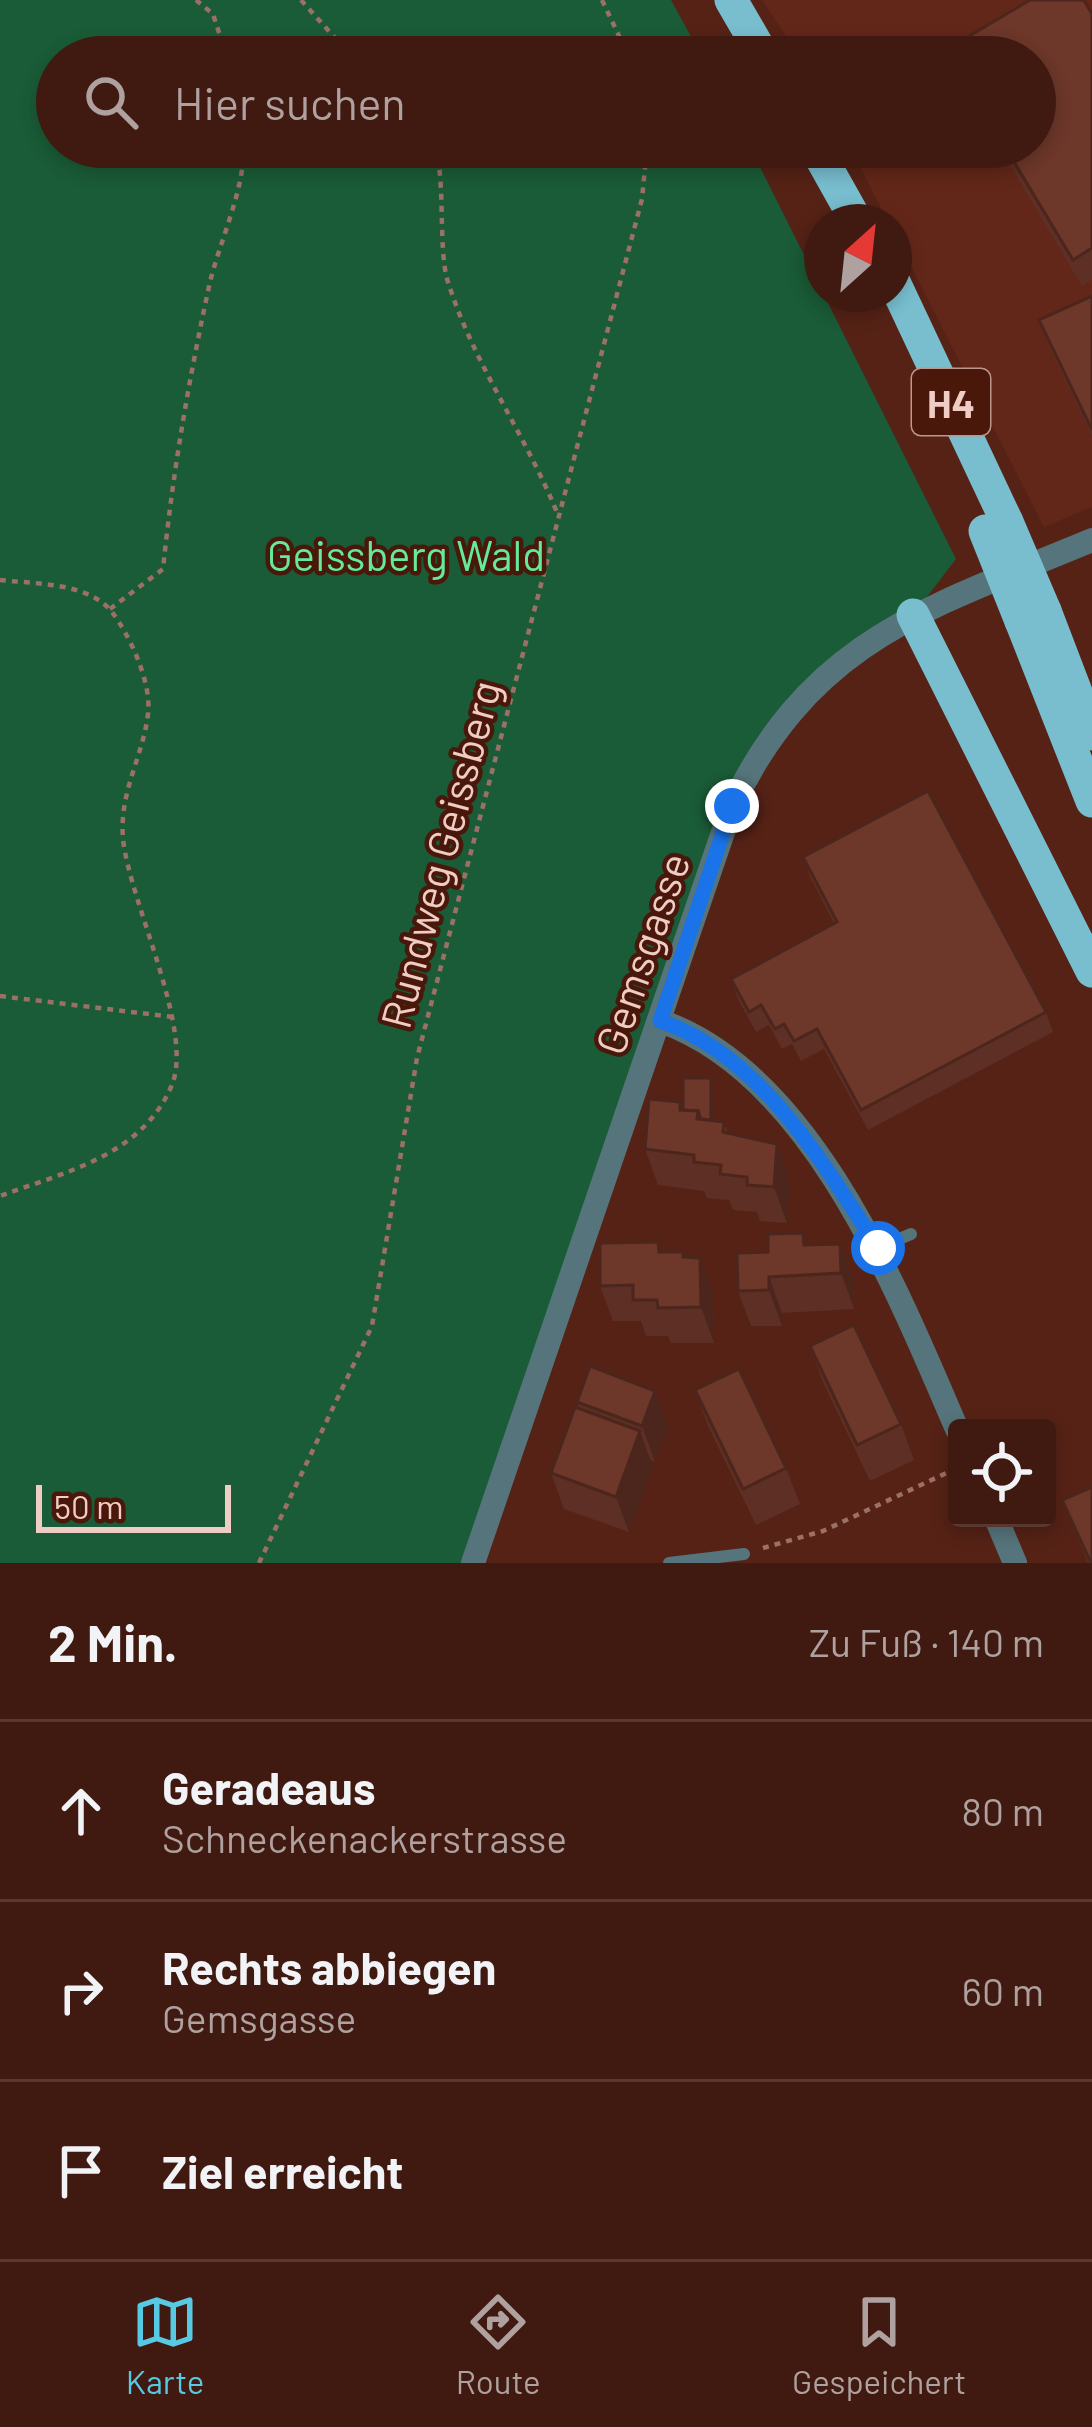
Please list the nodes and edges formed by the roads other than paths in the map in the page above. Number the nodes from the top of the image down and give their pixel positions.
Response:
1 (731, 0) edge
2 (752, 36) edge
3 (826, 168) edge
4 (845, 204) edge
5 (890, 312) edge
6 (907, 312) edge
7 (996, 526) junction
8 (1092, 540) edge
9 (913, 615) junction
10 (1033, 616) junction
11 (1092, 734) edge
12 (1092, 801) edge
13 (1092, 971) edge
14 (660, 1021) junction
15 (911, 1234) dead end
16 (878, 1248) junction
17 (953, 1419) edge
18 (744, 1554) road end
19 (472, 1563) edge
20 (669, 1563) edge

1 - 2 highway
3 - 4 highway
5 - 7 highway, H4
6 - 7 highway, H4
7 - 10 highway, H4, bridge
8 - 9 street, Gemsgasse
9 - 13 highway
9 - 14 street, Gemsgasse
10 - 11 highway, H4
10 - 12 highway, H4
14 - 16 street
14 - 19 street, Gemsgasse
15 - 16 lane
16 - 17 street
18 - 20 lane

